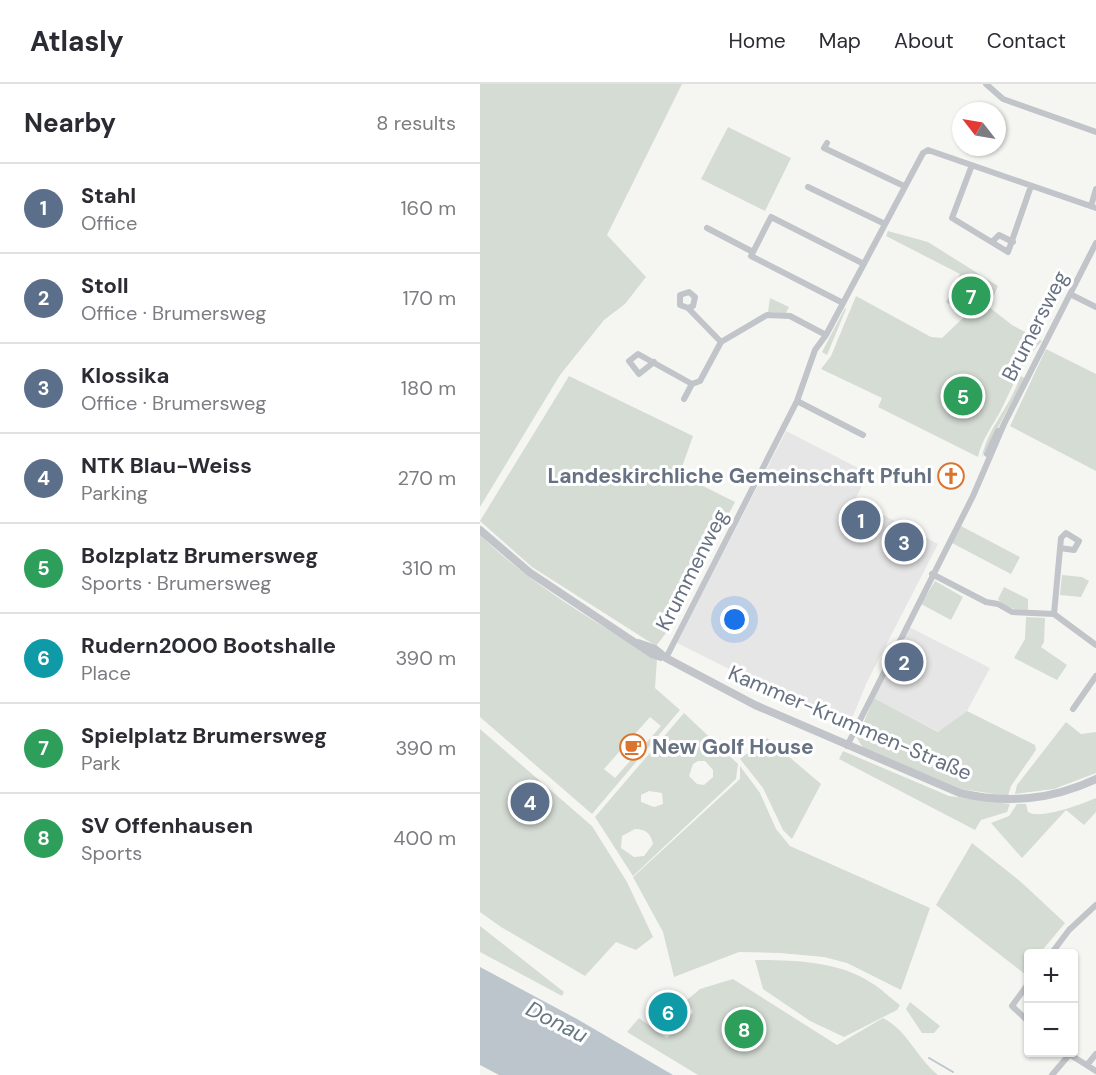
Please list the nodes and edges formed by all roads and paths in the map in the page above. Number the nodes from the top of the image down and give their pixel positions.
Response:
1 (986, 84) edge
2 (1096, 132) edge
3 (827, 143) dead end
4 (972, 165) junction
5 (808, 186) dead end
6 (904, 186) junction
7 (1032, 186) junction
8 (1096, 189) edge
9 (1093, 207) edge
10 (945, 213) dead end
11 (952, 218) junction
12 (885, 224) junction
13 (707, 228) dead end
14 (992, 242) junction
15 (1013, 242) junction
16 (1096, 243) edge
17 (753, 252) junction
18 (864, 264) junction
19 (1070, 294) junction
20 (843, 303) junction
21 (1096, 307) edge
22 (688, 309) dead end
23 (826, 335) junction
24 (721, 342) junction
25 (654, 362) dead end
26 (692, 384) junction
27 (684, 399) dead end
28 (797, 401) junction
29 (863, 435) dead end
30 (480, 530) edge
31 (1060, 548) dead end
32 (932, 574) junction
33 (1054, 614) junction
34 (1096, 645) edge
35 (666, 658) junction
36 (1096, 676) edge
37 (1073, 709) dead end
38 (848, 746) junction
39 (1096, 779) edge
40 (1096, 905) edge
41 (1056, 949) edge
42 (1024, 990) edge
43 (1024, 1017) edge
44 (1096, 1054) edge
45 (1065, 1057) edge
46 (1072, 1057) edge
47 (1087, 1065) junction
48 (1096, 1071) edge
49 (1052, 1075) edge

1 - 2 street
3 - 6 street
4 - 6 street, Krummenweg
4 - 7 street
4 - 11 street
5 - 12 street
6 - 12 street, Krummenweg
7 - 9 street
7 - 15 street
8 - 9 street
10 - 11 street
11 - 14 street
12 - 18 street, Krummenweg
13 - 17 street
14 - 15 street
14 - 15 street
16 - 19 street, Brumersweg
17 - 18 street
17 - 20 street
18 - 20 street, Krummenweg
19 - 21 street
19 - 32 street, Brumersweg
20 - 23 street, Krummenweg
22 - 24 street
23 - 24 street
23 - 28 street, Krummenweg
24 - 26 street
25 - 26 street
26 - 27 street
28 - 29 street
28 - 35 street, Krummenweg
30 - 35 street, Kammer-Krummen-Straße
31 - 33 street
32 - 33 street
32 - 38 street, Brumersweg
33 - 34 street
35 - 38 street, Kammer-Krummen-Straße
36 - 37 street
38 - 39 street, Kammer-Krummen-Straße
40 - 41 street
42 - 43 street
44 - 47 street
45 - 49 street
46 - 47 street
47 - 48 street

